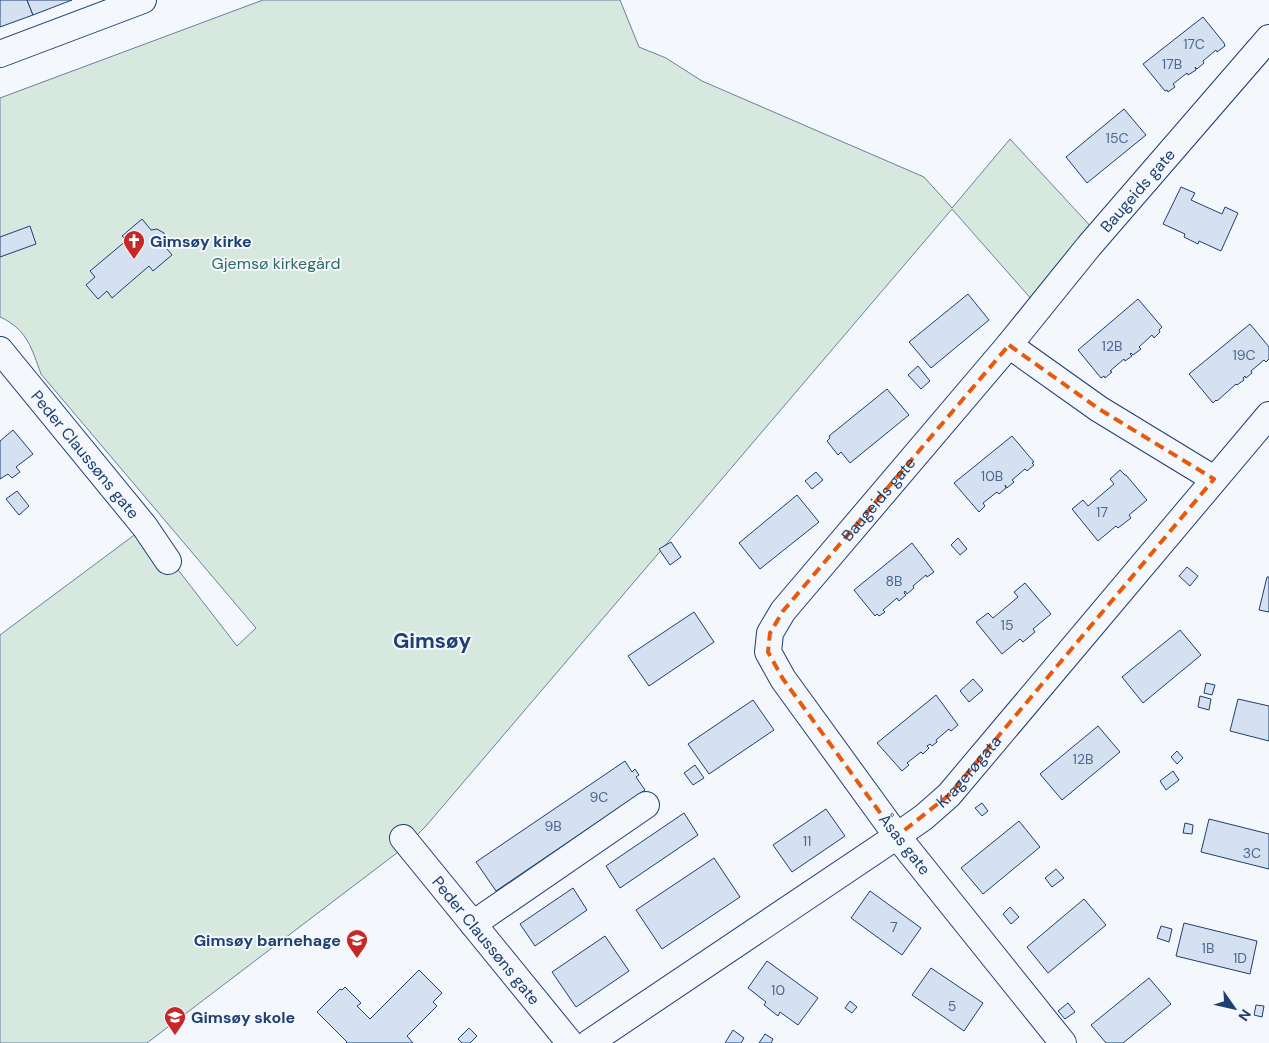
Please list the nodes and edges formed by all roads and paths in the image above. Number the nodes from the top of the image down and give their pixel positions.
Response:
1 (143, 0) edge
2 (1269, 38) edge
3 (0, 54) edge
4 (1009, 345) junction
5 (3, 360) edge
6 (1269, 414) edge
7 (1214, 479) junction
8 (168, 561) dead end
9 (770, 632) joint
10 (646, 805) dead end
11 (897, 836) junction
12 (403, 838) dead end
13 (473, 924) junction
14 (570, 1043) edge
15 (589, 1043) edge
16 (1063, 1043) edge

1 - 3 street
2 - 4 street, Baugeids gate
4 - 7 street
4 - 9 street, Baugeids gate
5 - 8 street, Peder Claussøns gate
6 - 7 street, Kragerøgata
7 - 11 street, Kragerøgata
9 - 11 street, Åsas gate
10 - 13 street
11 - 15 street, Kragerøgata
11 - 16 street, Åsas gate
12 - 13 street, Peder Claussøns gate
13 - 14 street, Peder Claussøns gate

